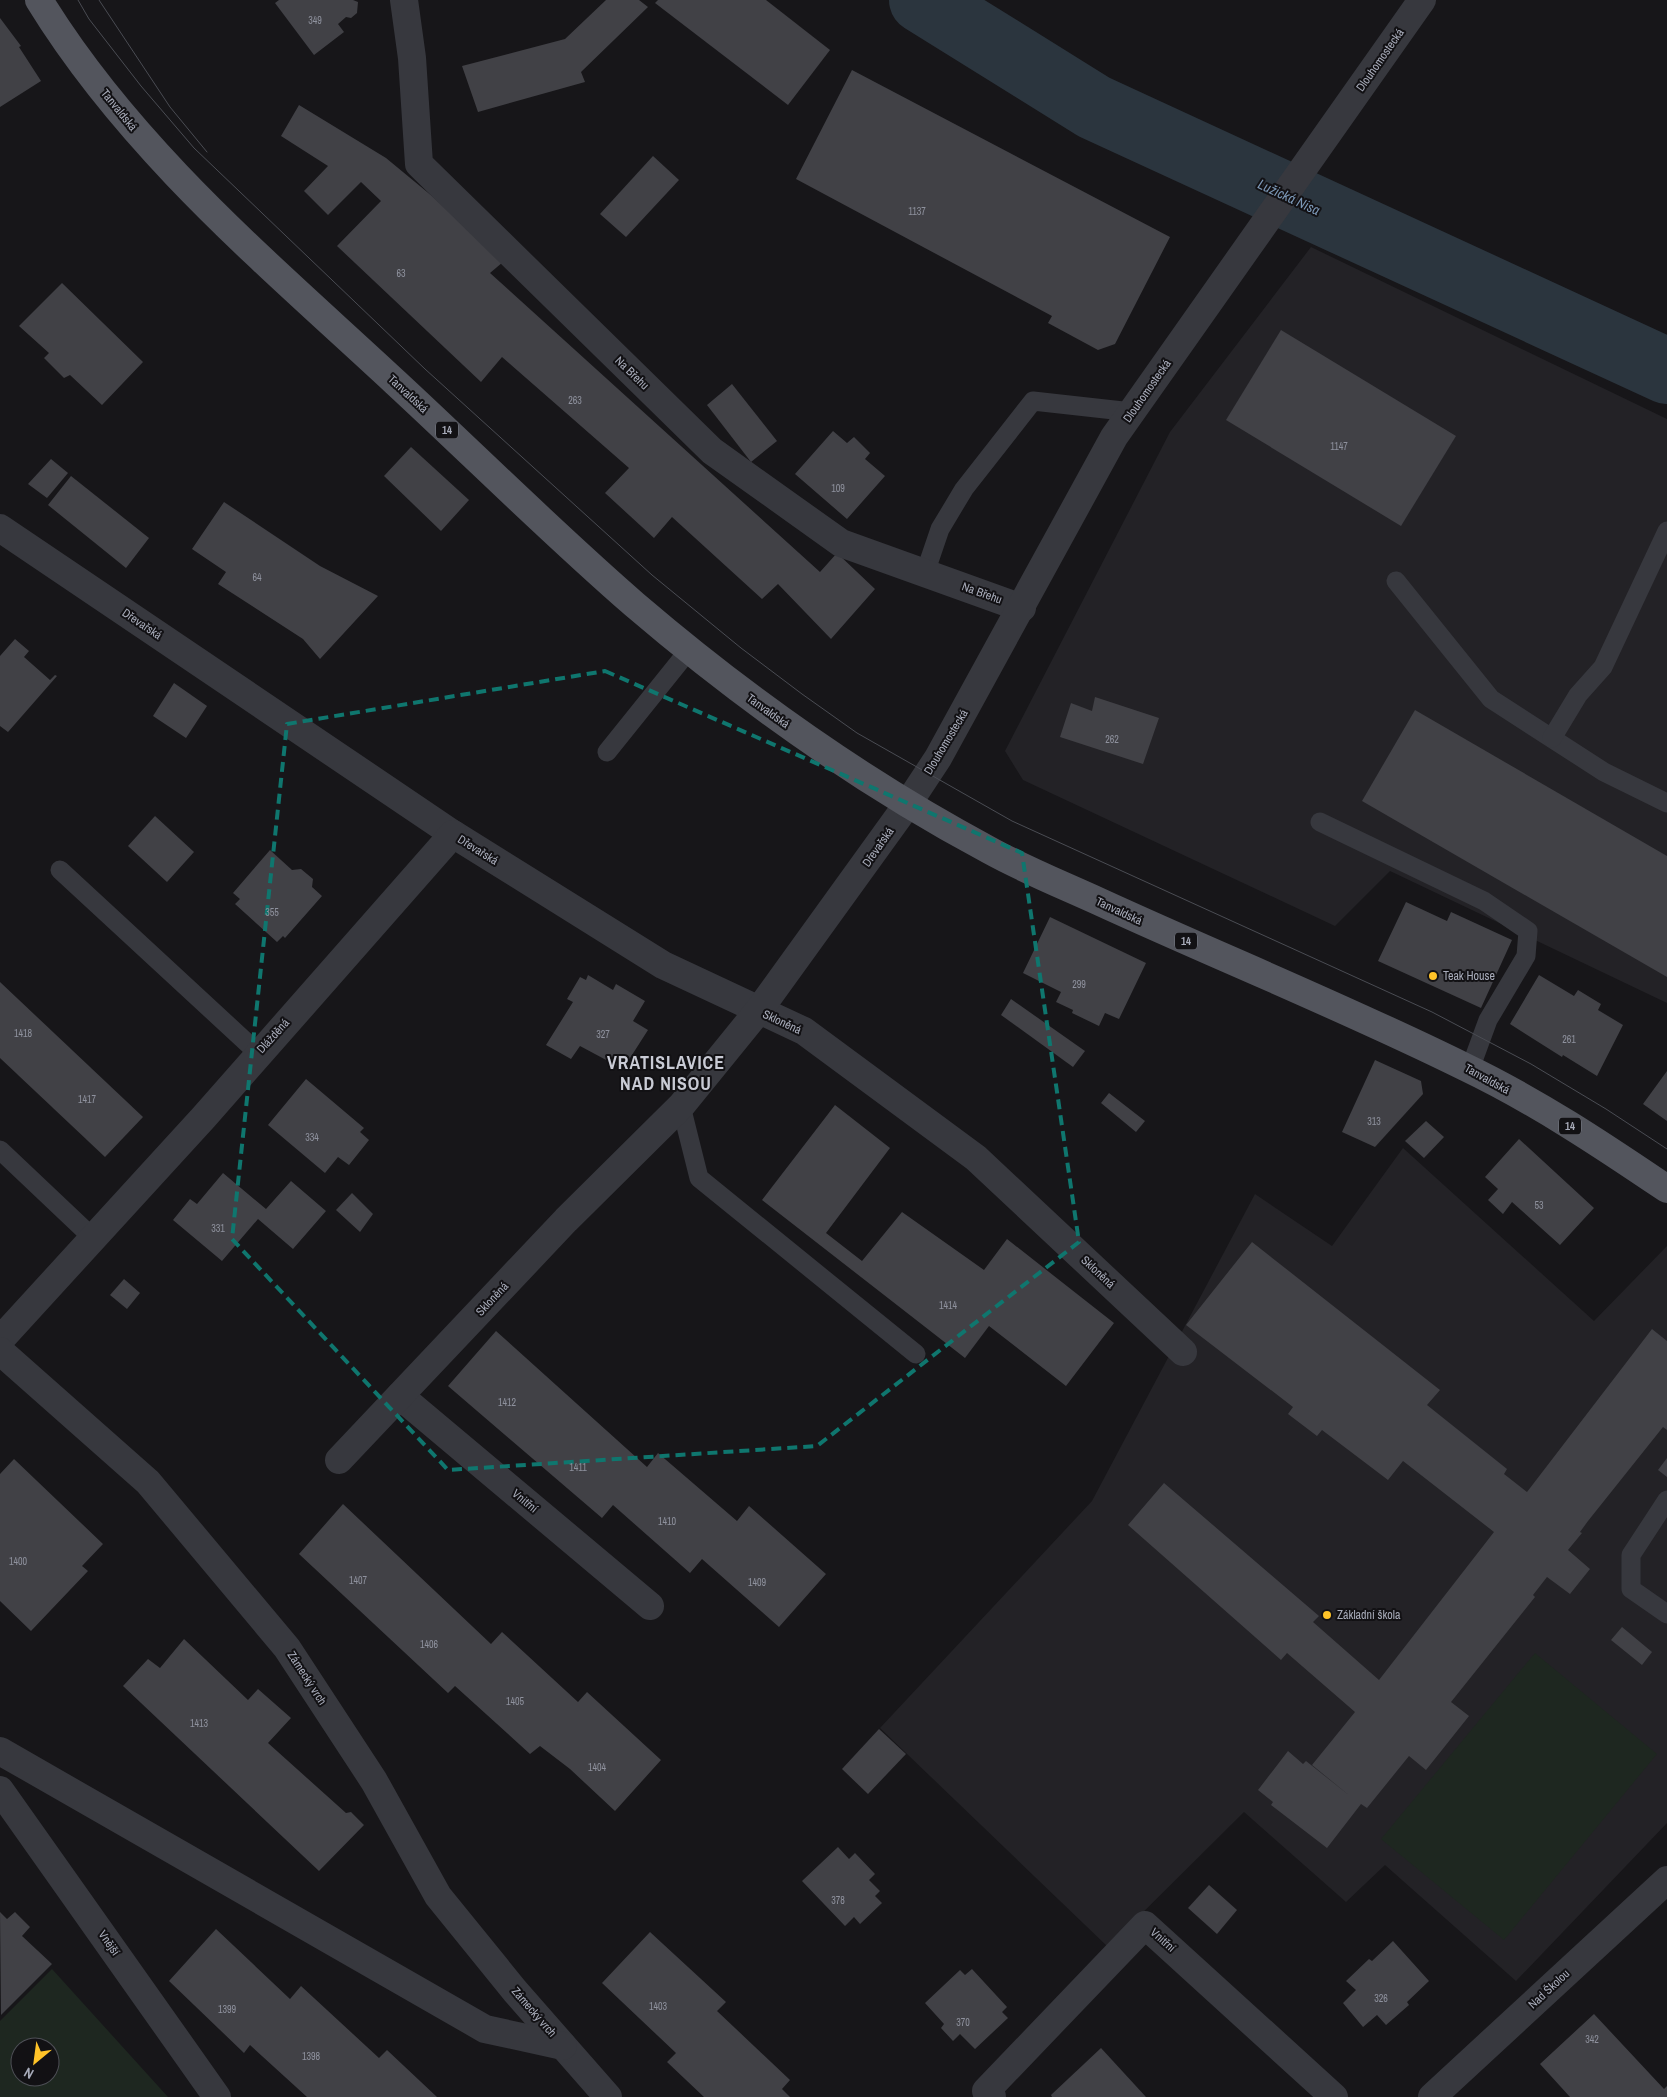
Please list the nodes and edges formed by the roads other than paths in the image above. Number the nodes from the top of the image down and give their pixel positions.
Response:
1 (39, 0) edge
2 (404, 0) edge
3 (1422, 0) edge
4 (1132, 412) junction
5 (0, 528) edge
6 (1667, 531) edge
7 (925, 573) junction
8 (1396, 581) dead end
9 (1022, 608) junction
10 (689, 650) junction
11 (1552, 738) junction
12 (607, 752) dead end
13 (1667, 803) edge
14 (907, 805) junction
15 (1320, 822) dead end
16 (453, 834) junction
17 (60, 870) dead end
18 (759, 1010) junction
19 (258, 1054) junction
20 (1470, 1069) junction
21 (681, 1106) junction
22 (0, 1150) edge
23 (1667, 1189) edge
24 (93, 1238) junction
25 (0, 1340) edge
26 (0, 1351) edge
27 (1183, 1352) dead end
28 (916, 1354) dead end
29 (400, 1396) junction
30 (339, 1460) dead end
31 (1667, 1500) edge
32 (650, 1606) dead end
33 (1667, 1614) edge
34 (0, 1750) edge
35 (0, 1790) edge
36 (1664, 1889) edge
37 (564, 2046) junction
38 (218, 2097) edge
39 (608, 2097) edge
40 (992, 2097) edge
41 (1334, 2097) edge
42 (1432, 2097) edge

1 - 10 main road, Tanvaldská / 14
2 - 7 street, Na Břehu
3 - 4 street, Dlouhomostecká
4 - 7 lane
4 - 9 street, Dlouhomostecká
5 - 16 street, Dřevařská
6 - 11 lane
7 - 9 street, Na Břehu
8 - 11 lane
9 - 14 street, Dlouhomostecká
10 - 12 lane
10 - 14 main road, Tanvaldská / 14
11 - 13 lane
14 - 18 street, Dřevařská
14 - 20 main road, Tanvaldská / 14
15 - 20 lane
16 - 18 street, Dřevařská
16 - 19 street, Dlážděná
17 - 19 lane
18 - 21 street, Skloněná
18 - 27 street, Skloněná
19 - 24 street, Dlážděná
20 - 23 main road, Tanvaldská / 14
21 - 28 lane
21 - 29 street, Skloněná
22 - 24 lane
24 - 25 street, Dlážděná
26 - 37 street, Zámecký vrch
29 - 30 street, Skloněná
29 - 32 street, Vnitřní
31 - 33 lane
34 - 37 street, Zámecký vrch
35 - 38 street, Vnější
36 - 42 street, Nad Školou
37 - 39 street, Zámecký vrch
40 - 41 street, Vnitřní

